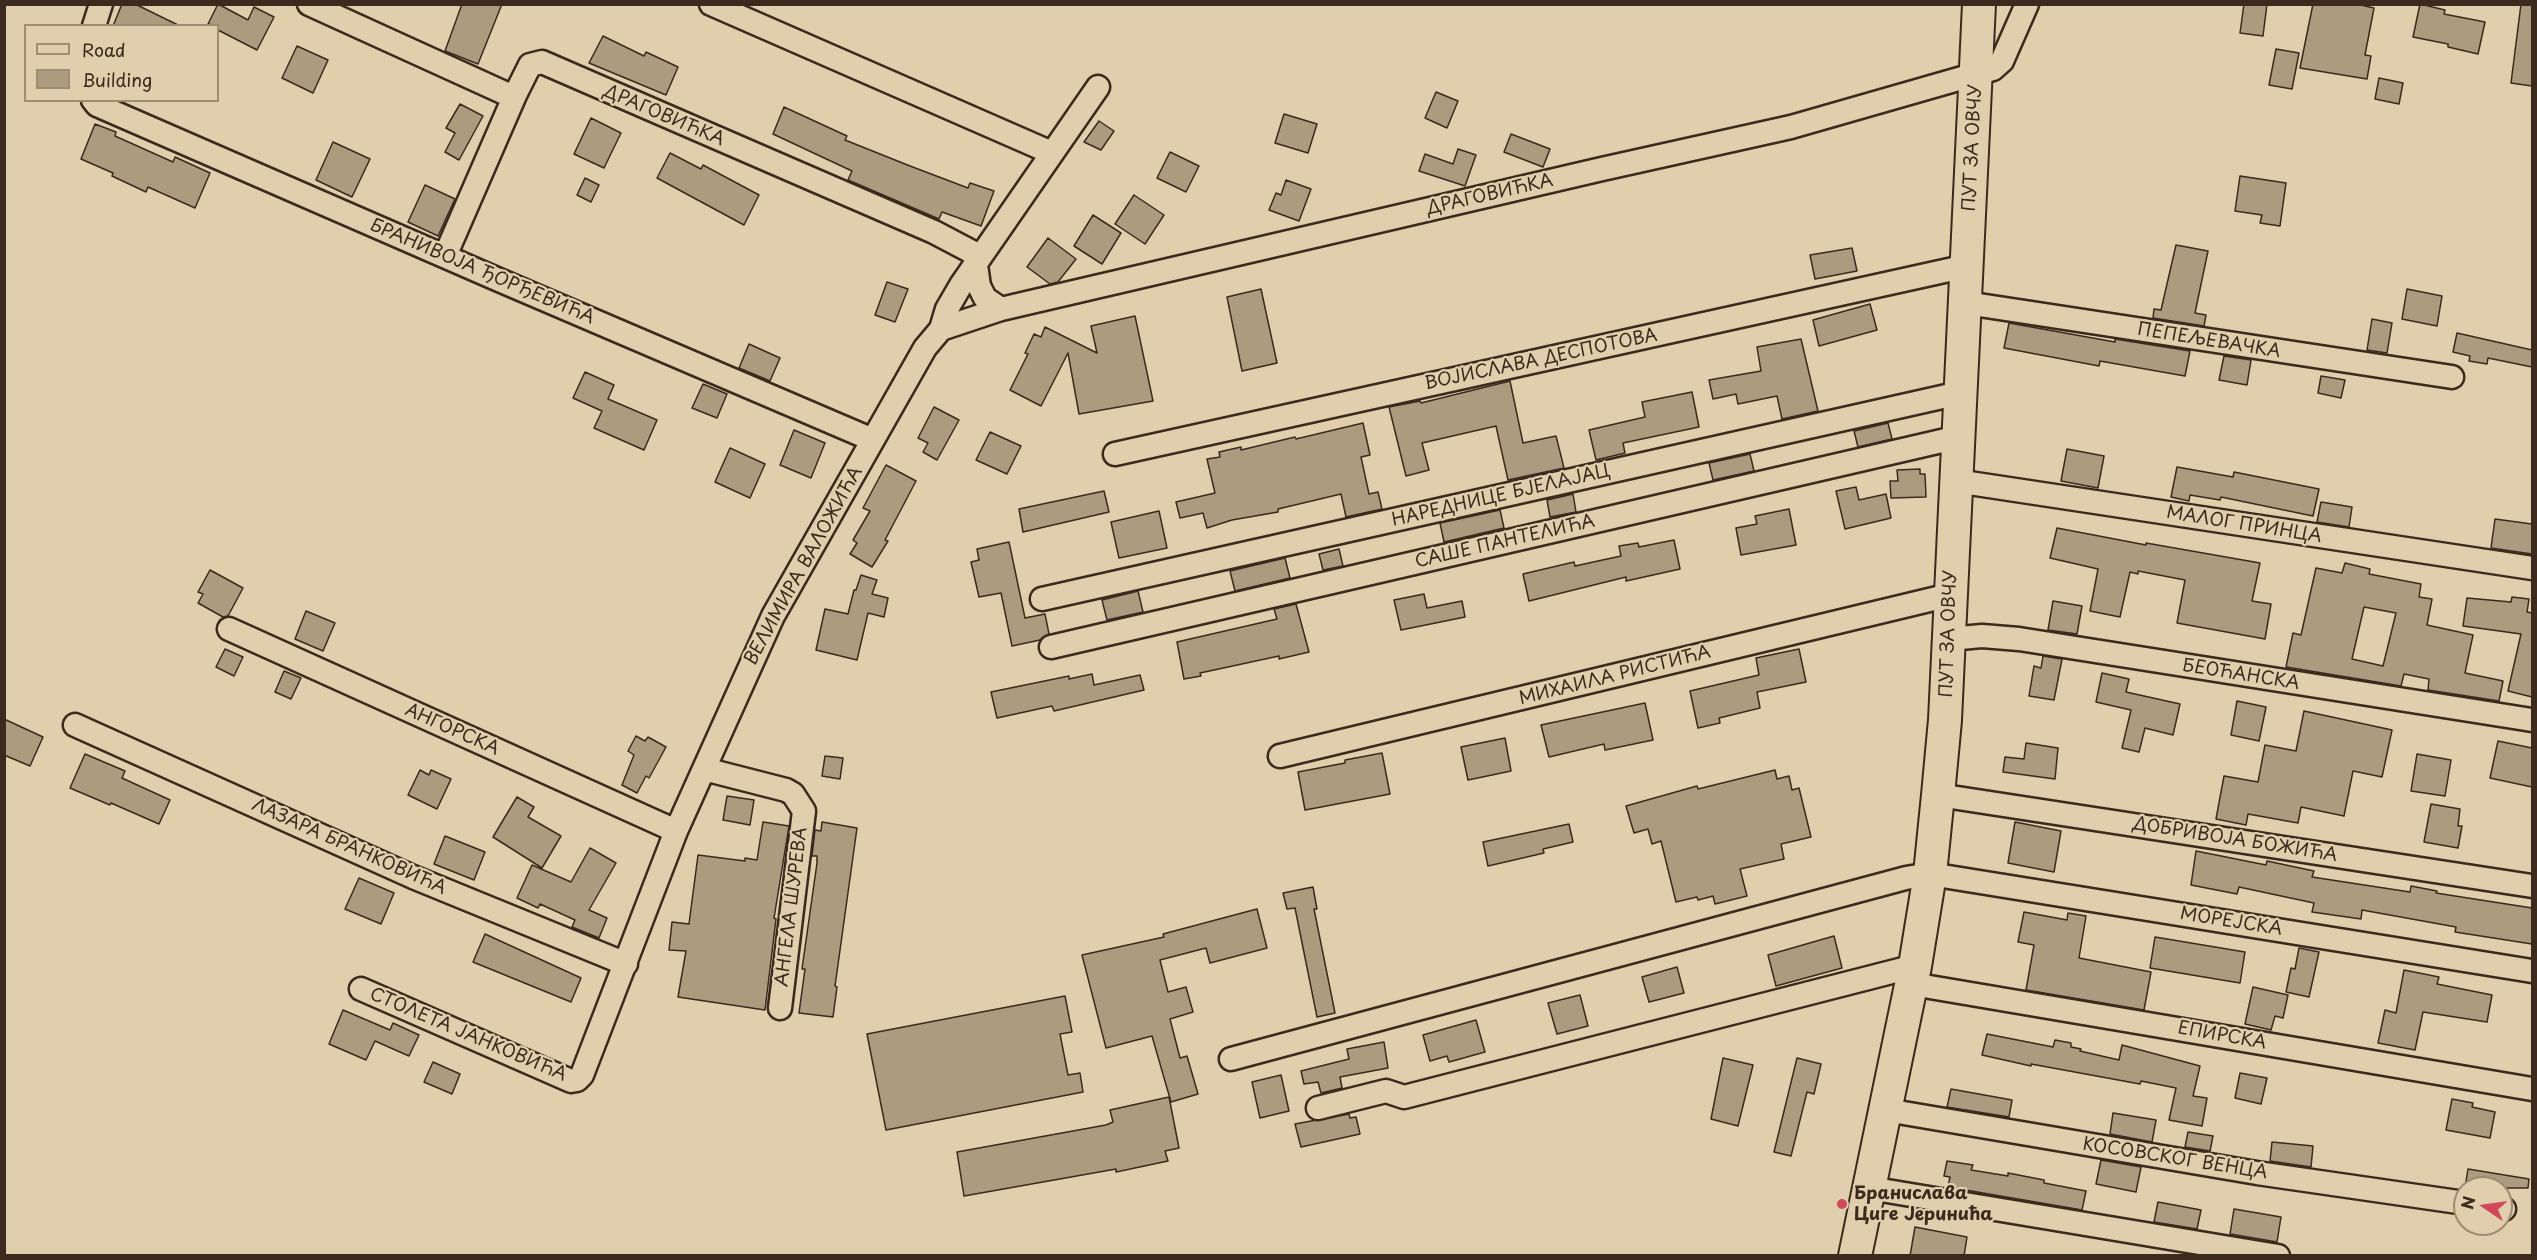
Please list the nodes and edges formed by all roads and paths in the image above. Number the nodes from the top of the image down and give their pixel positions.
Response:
1 (101, 4) edge
2 (309, 4) edge
3 (711, 4) edge
4 (1979, 4) edge
5 (2027, 4) edge
6 (95, 24) edge
7 (1976, 74) junction
8 (1098, 87) dead end
9 (515, 95) junction
10 (95, 102) edge
11 (1052, 153) junction
12 (445, 256) junction
13 (975, 265) junction
14 (1967, 266) junction
15 (1966, 303) junction
16 (1001, 309) junction
17 (941, 328) junction
18 (2452, 377) dead end
19 (1960, 393) junction
20 (1959, 437) junction
21 (873, 440) junction
22 (1115, 454) dead end
23 (1956, 481) junction
24 (2532, 568) edge
25 (1950, 595) junction
26 (1042, 598) dead end
27 (229, 629) dead end
28 (1949, 639) junction
29 (1051, 647) dead end
30 (2532, 720) edge
31 (75, 725) dead end
32 (1280, 756) dead end
33 (704, 769) junction
34 (1938, 795) junction
35 (676, 831) junction
36 (1930, 874) junction
37 (2532, 886) edge
38 (626, 964) junction
39 (2532, 971) edge
40 (1913, 975) junction
41 (361, 989) dead end
42 (780, 1008) dead end
43 (1231, 1059) dead end
44 (576, 1080) joint
45 (2532, 1089) edge
46 (1318, 1108) dead end
47 (1886, 1110) junction
48 (1869, 1188) junction
49 (2453, 1201) edge
50 (1855, 1256) edge
51 (2278, 1256) edge

1 - 6 street
2 - 9 street
3 - 11 street
4 - 7 street, ПУТ ЗА ОВЧУ
5 - 7 street, ДРАГОВИЋКА
7 - 14 street, ПУТ ЗА ОВЧУ
7 - 16 street, ДРАГОВИЋКА
8 - 11 street, ВЕЛИМИРА ВАЛОЖИЋА
9 - 12 street, ДРАГОВИЋКА
9 - 13 street, ДРАГОВИЋКА
10 - 12 street, БРАНИВОЈА ЂОРЂЕВИЋА
11 - 13 street, ВЕЛИМИРА ВАЛОЖИЋА
12 - 21 street, БРАНИВОЈА ЂОРЂЕВИЋА
13 - 16 street, ДРАГОВИЋКА
13 - 17 street, ВЕЛИМИРА ВАЛОЖИЋА
14 - 15 street, ПУТ ЗА ОВЧУ
14 - 22 street, ВОЈИСЛАВА ДЕСПОТОВА
15 - 18 street, ПЕПЕЉЕВАЧКА
15 - 19 street, ПУТ ЗА ОВЧУ
16 - 17 street, ДРАГОВИЋКА
17 - 21 street, ВЕЛИМИРА ВАЛОЖИЋА
19 - 20 street, ПУТ ЗА ОВЧУ
19 - 26 street, НАРЕДНИЦЕ БЈЕЛАЈАЦ
20 - 23 street, ПУТ ЗА ОВЧУ
20 - 29 street, САШЕ ПАНТЕЛИЋА
21 - 33 street, ВЕЛИМИРА ВАЛОЖИЋА
23 - 24 street, МАЛОГ ПРИНЦА
23 - 25 street, ПУТ ЗА ОВЧУ
25 - 28 street, ПУТ ЗА ОВЧУ
25 - 32 street, МИХАИЛА РИСТИЋА
27 - 35 street, АНГОРСКА
28 - 30 street, БЕОЋАНСКА
28 - 34 street, ПУТ ЗА ОВЧУ
31 - 38 street, ЛАЗАРА БРАНКОВИЋА
33 - 35 street, ВЕЛИМИРА ВАЛОЖИЋА
33 - 42 street, АНГЕЛА ШУРЕВА
34 - 36 street, ПУТ ЗА ОВЧУ
34 - 37 street, ДОБРИВОЈА БОЖИЋА
35 - 38 street, ВЕЛИМИРА ВАЛОЖИЋА
36 - 39 street, МОРЕЈСКА
36 - 40 street, ПУТ ЗА ОВЧУ
36 - 43 street, МОРЕЈСКА
38 - 44 street, ВЕЛИМИРА ВАЛОЖИЋА
40 - 45 street, ЕПИРСКА
40 - 46 street
40 - 47 street, ПУТ ЗА ОВЧУ
41 - 44 street, СТОЛЕТА ЈАНКОВИЋА
47 - 48 street, ПУТ ЗА ОВЧУ
47 - 49 street, КОСОВСКОГ ВЕНЦА
48 - 50 street, ПУТ ЗА ОВЧУ
48 - 51 street

